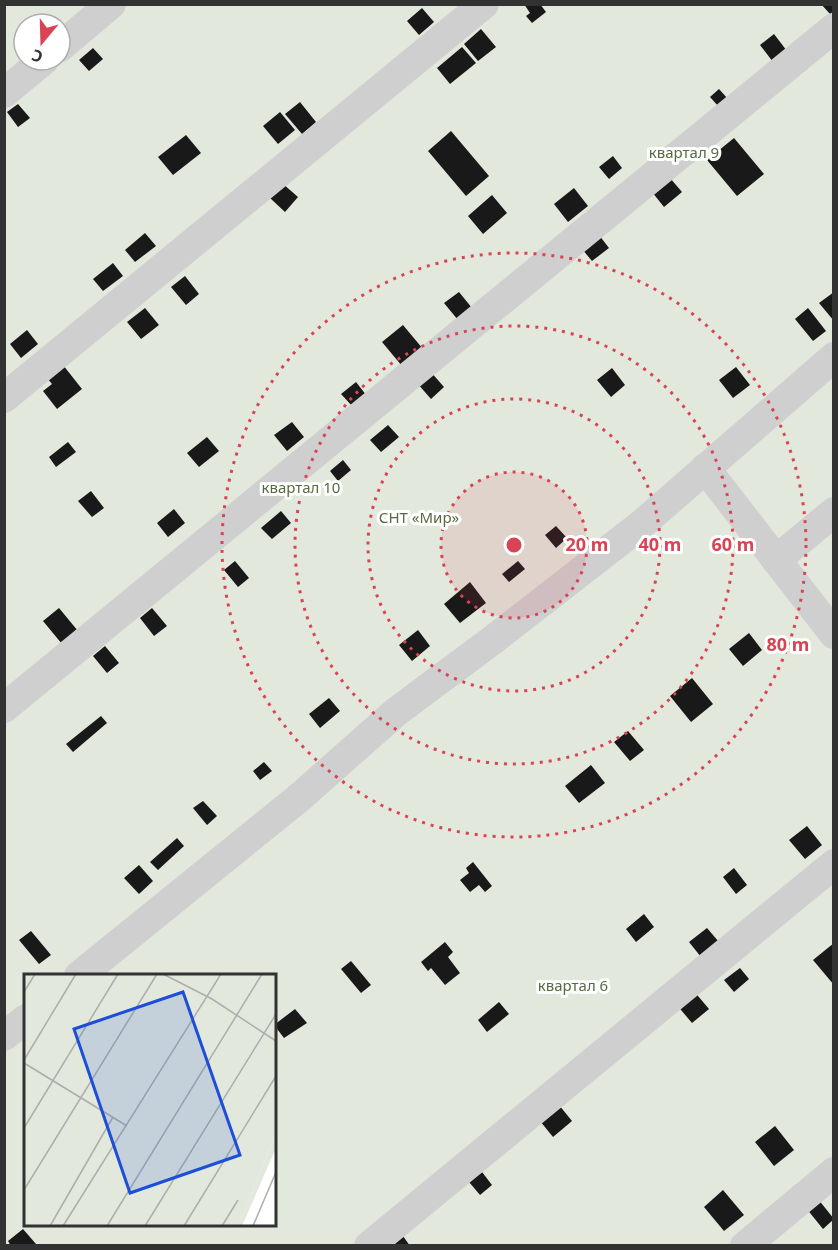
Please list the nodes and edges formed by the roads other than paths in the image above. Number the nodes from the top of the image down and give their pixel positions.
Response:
1 (111, 4) edge
2 (484, 4) edge
3 (834, 28) edge
4 (72, 37) edge
5 (29, 72) edge
6 (4, 93) edge
7 (834, 357) edge
8 (4, 398) edge
9 (705, 468) junction
10 (834, 512) edge
11 (776, 560) junction
12 (834, 634) edge
13 (4, 708) edge
14 (834, 864) edge
15 (79, 974) edge
16 (24, 1021) edge
17 (4, 1036) edge
18 (834, 1172) edge
19 (369, 1245) edge
20 (745, 1245) edge

1 - 4 lane
2 - 8 lane
3 - 13 lane
5 - 6 lane
7 - 9 lane
9 - 11 lane
9 - 15 lane
10 - 11 lane
11 - 12 lane
14 - 19 lane
16 - 17 lane
18 - 20 lane

